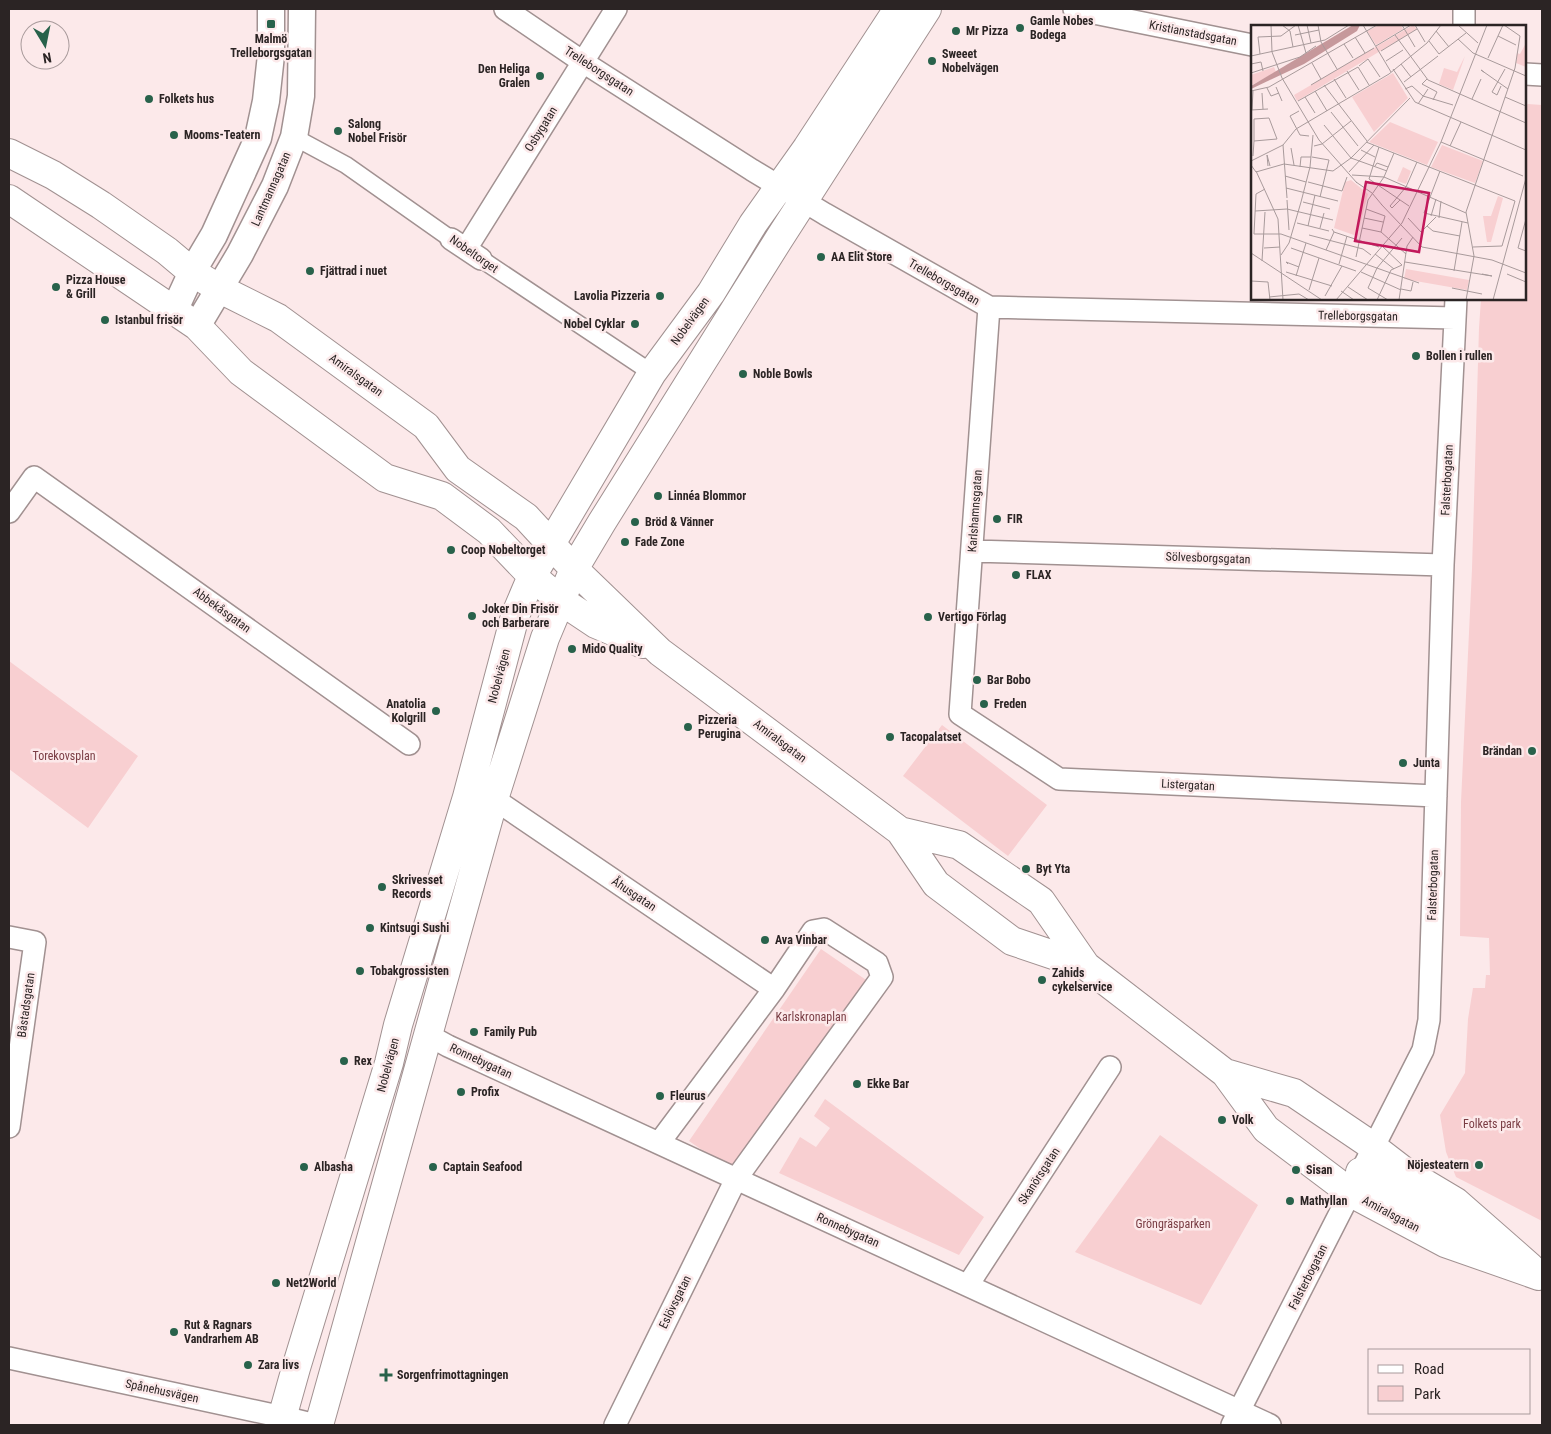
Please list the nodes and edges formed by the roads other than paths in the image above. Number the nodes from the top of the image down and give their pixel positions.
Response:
1 (271, 9) edge
2 (302, 9) edge
3 (505, 9) edge
4 (616, 9) edge
5 (898, 9) edge
6 (927, 9) edge
7 (1074, 9) edge
8 (1464, 9) edge
9 (1464, 25) edge
10 (1251, 45) edge
11 (583, 62) junction
12 (1526, 74) edge
13 (1542, 75) edge
14 (294, 137) junction
15 (9, 153) edge
16 (779, 186) junction
17 (9, 199) edge
18 (804, 201) junction
19 (466, 249) junction
20 (192, 272) junction
21 (220, 289) junction
22 (989, 307) junction
23 (1455, 309) edge
24 (174, 311) junction
25 (197, 326) junction
26 (652, 373) junction
27 (9, 512) edge
28 (550, 544) junction
29 (972, 551) junction
30 (1443, 565) junction
31 (574, 568) junction
32 (532, 576) junction
33 (560, 600) junction
34 (660, 652) junction
35 (960, 714) joint
36 (409, 744) dead end
37 (1436, 796) junction
38 (494, 799) junction
39 (900, 831) junction
40 (9, 937) edge
41 (1086, 966) junction
42 (774, 989) junction
43 (428, 1035) junction
44 (1110, 1067) dead end
45 (1225, 1073) junction
46 (9, 1128) edge
47 (659, 1143) junction
48 (1373, 1147) junction
49 (736, 1179) junction
50 (1355, 1182) junction
51 (1541, 1277) edge
52 (968, 1285) junction
53 (9, 1358) edge
54 (1236, 1419) edge
55 (282, 1421) edge
56 (317, 1425) edge
57 (615, 1425) edge
58 (1270, 1425) edge

1 - 20 street
2 - 14 street, Lantmannagatan
3 - 11 street, Trelleborgsgatan
4 - 11 street, Osbygatan
5 - 16 main road, Nobelvägen
6 - 18 main road
7 - 10 street, Kristianstadsgatan
8 - 9 street
11 - 16 street, Trelleborgsgatan
11 - 19 street, Osbygatan
12 - 13 street
14 - 19 street, Nobeltorget
14 - 21 street, Lantmannagatan
15 - 20 main road, Amiralsgatan
16 - 18 street, Trelleborgsgatan
16 - 26 main road, Nobelvägen
17 - 24 main road, Amiralsgatan
18 - 22 street, Trelleborgsgatan
18 - 31 main road
19 - 26 street, Nobeltorget
20 - 21 main road, Amiralsgatan
20 - 24 street
21 - 25 street, Lantmannagatan
21 - 28 main road, Amiralsgatan
22 - 23 street, Trelleborgsgatan
22 - 29 street, Karlshamnsgatan
23 - 30 street, Falsterbogatan
24 - 25 main road, Amiralsgatan
25 - 32 main road, Amiralsgatan
26 - 28 main road, Nobelvägen
27 - 36 street, Abbekåsgatan
28 - 31 main road, Amiralsgatan
28 - 32 main road, Nobelvägen
29 - 30 street, Sölvesborgsgatan
29 - 35 street, Karlshamnsgatan
30 - 37 street, Falsterbogatan
31 - 33 main road
31 - 34 main road, Amiralsgatan
32 - 33 main road, Amiralsgatan
32 - 55 main road, Nobelvägen
33 - 34 main road, Amiralsgatan
33 - 38 main road
34 - 39 main road, Amiralsgatan
35 - 37 street, Listergatan
37 - 48 street, Falsterbogatan
38 - 42 street, Åhusgatan
38 - 43 main road
39 - 41 main road, Amiralsgatan
39 - 41 main road, Amiralsgatan
40 - 46 street, Båstadsgatan
41 - 45 main road, Amiralsgatan
42 - 47 street
42 - 49 street
43 - 47 street, Ronnebygatan
43 - 56 main road
44 - 52 street, Skanörsgatan
45 - 48 main road, Amiralsgatan
45 - 50 main road, Amiralsgatan
47 - 49 street, Ronnebygatan
48 - 50 street, Falsterbogatan
48 - 51 main road, Amiralsgatan
49 - 52 street, Ronnebygatan
49 - 57 street, Eslövsgatan
50 - 51 main road, Amiralsgatan
50 - 54 street, Falsterbogatan
52 - 54 street, Ronnebygatan
53 - 55 street, Spånehusvägen
54 - 58 street, Ronnebygatan
55 - 56 street, Spånehusvägen

